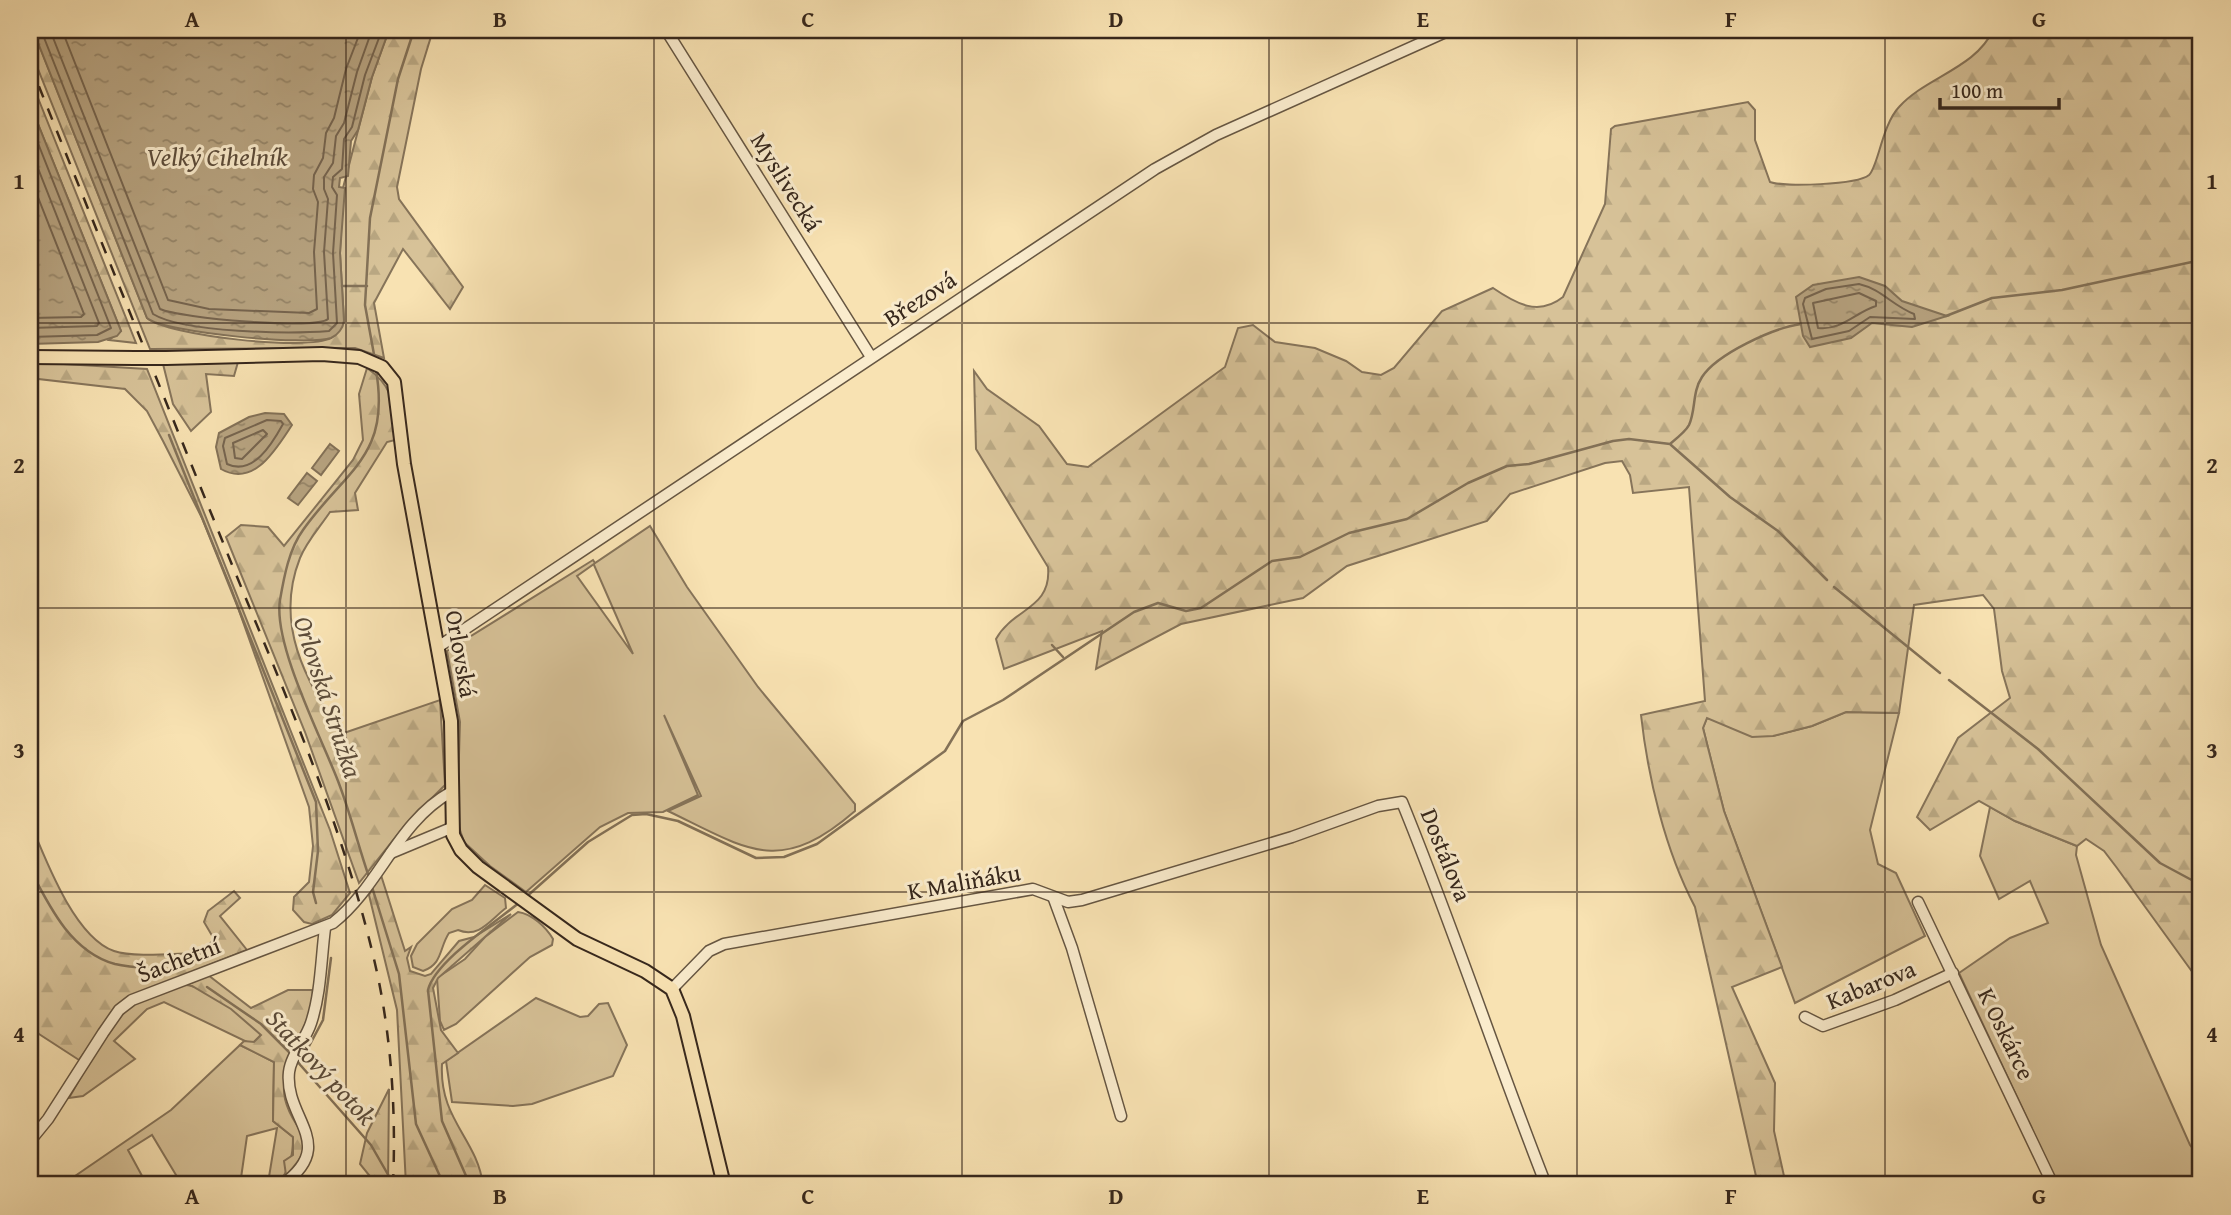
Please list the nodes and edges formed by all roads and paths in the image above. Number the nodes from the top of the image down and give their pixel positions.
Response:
1 (666, 30) edge
2 (1450, 30) edge
3 (30, 357) edge
4 (871, 357) junction
5 (438, 647) junction
6 (451, 792) junction
7 (451, 828) junction
8 (390, 853) junction
9 (1054, 899) junction
10 (1918, 902) dead end
11 (325, 928) junction
12 (1953, 973) junction
13 (672, 989) junction
14 (1805, 1017) dead end
15 (1121, 1116) dead end
16 (30, 1141) edge
17 (282, 1185) edge
18 (724, 1185) edge
19 (1546, 1185) edge
20 (2053, 1185) edge

1 - 4 street, Myslivecká
2 - 4 street, Březová
3 - 5 main road, Orlovská, bridge
4 - 5 street, Březová
5 - 6 main road, Orlovská
6 - 7 main road, Orlovská
6 - 8 street, Šachetní
7 - 8 street
7 - 13 main road
8 - 11 street, Šachetní
9 - 13 street, K Maliňáku
9 - 15 street, K Maliňáku
9 - 19 street, Dostálova
10 - 12 street, K Oskárce
11 - 16 street, Šachetní
11 - 17 street
12 - 14 street, Kabarova
12 - 20 street, K Oskárce
13 - 18 main road

